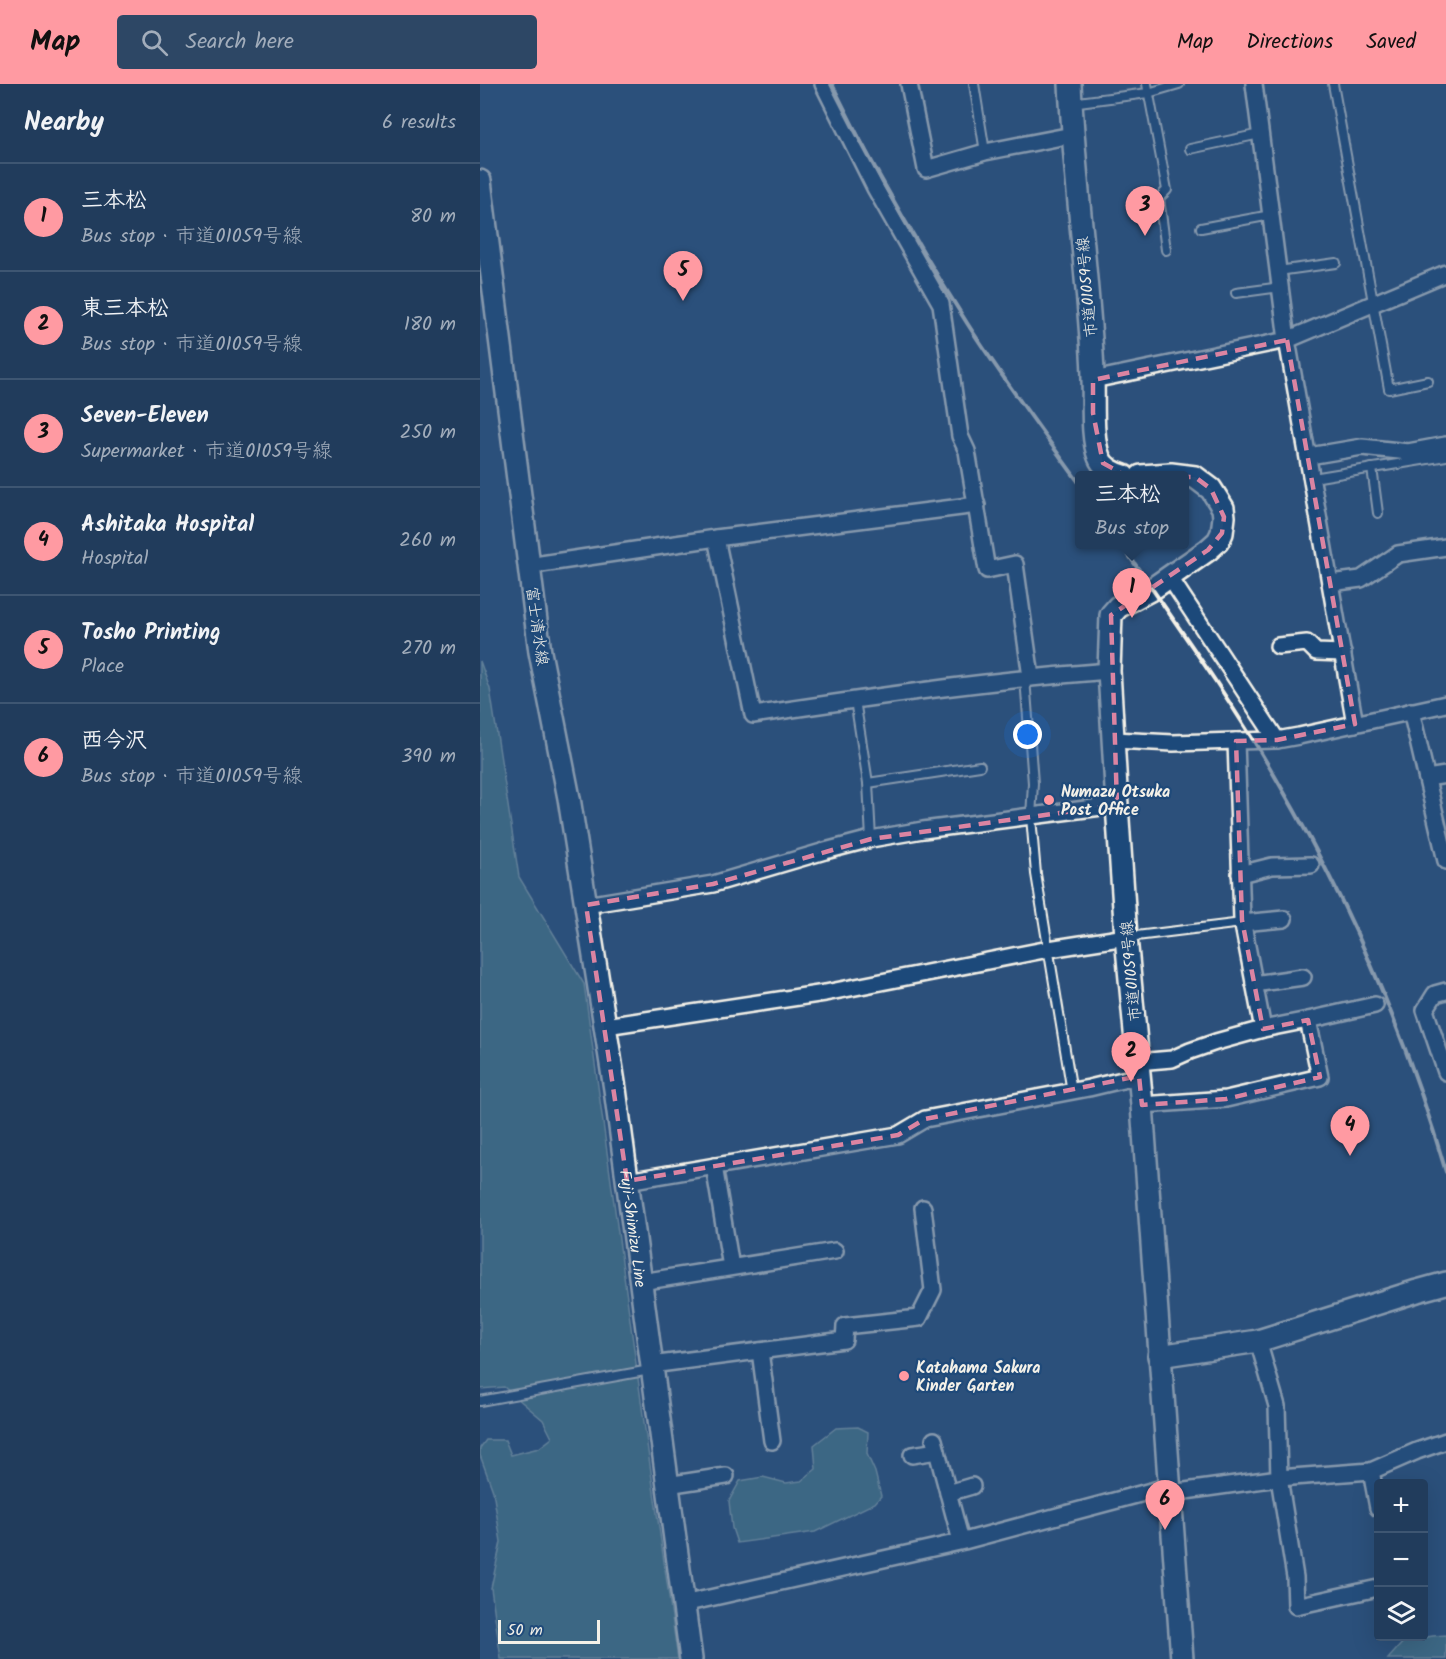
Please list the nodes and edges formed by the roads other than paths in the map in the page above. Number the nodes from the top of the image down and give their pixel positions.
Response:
1 (823, 84) edge
2 (909, 84) edge
3 (974, 84) edge
4 (1179, 84) edge
5 (1254, 84) edge
6 (1334, 84) edge
7 (1147, 88) edge
8 (1070, 94) edge
9 (1260, 134) junction
10 (1072, 135) junction
11 (1190, 149) dead end
12 (985, 152) junction
13 (480, 181) edge
14 (1271, 215) junction
15 (1201, 228) dead end
16 (1166, 250) dead end
17 (1336, 263) dead end
18 (1278, 271) junction
19 (1446, 273) edge
20 (1281, 287) junction
21 (1236, 293) dead end
22 (1372, 304) junction
23 (1287, 340) junction
24 (1093, 380) junction
25 (1428, 381) dead end
26 (1446, 445) edge
27 (1309, 456) junction
28 (1446, 456) edge
29 (1372, 468) junction
30 (1110, 471) edge
31 (1189, 476) edge
32 (1313, 478) junction
33 (977, 505) junction
34 (1378, 513) dead end
35 (716, 538) junction
36 (1446, 547) edge
37 (541, 564) dead end
38 (1170, 578) junction
39 (1330, 583) junction
40 (1278, 646) dead end
41 (1343, 653) junction
42 (1109, 671) junction
43 (1028, 677) junction
44 (855, 700) junction
45 (1446, 704) edge
46 (1411, 711) junction
47 (1355, 724) junction
48 (1114, 740) junction
49 (1277, 740) junction
50 (1236, 741) junction
51 (980, 766) dead end
52 (1446, 775) edge
53 (1427, 778) junction
54 (868, 783) junction
55 (1117, 805) junction
56 (1031, 817) junction
57 (871, 839) junction
58 (1446, 861) edge
59 (1311, 865) dead end
60 (1240, 874) junction
61 (586, 905) junction
62 (1284, 919) dead end
63 (1242, 923) junction
64 (1126, 937) junction
65 (1049, 949) junction
66 (1303, 977) dead end
67 (1254, 984) junction
68 (1446, 991) edge
69 (1375, 1005) dead end
70 (1308, 1020) junction
71 (606, 1026) junction
72 (1263, 1029) junction
73 (1138, 1069) junction
74 (1446, 1072) edge
75 (1072, 1092) junction
76 (1142, 1105) junction
77 (714, 1166) junction
78 (627, 1181) junction
79 (922, 1208) dead end
80 (835, 1251) dead end
81 (731, 1267) junction
82 (641, 1282) junction
83 (1446, 1283) edge
84 (1258, 1341) junction
85 (760, 1351) junction
86 (1159, 1356) junction
87 (651, 1368) junction
88 (480, 1401) edge
89 (772, 1441) dead end
90 (1446, 1441) edge
91 (912, 1455) dead end
92 (1371, 1471) junction
93 (726, 1476) dead end
94 (1279, 1478) junction
95 (667, 1485) junction
96 (972, 1486) dead end
97 (1374, 1487) edge
98 (1171, 1490) junction
99 (948, 1493) junction
100 (961, 1541) junction
101 (1374, 1589) edge
102 (683, 1604) junction
103 (691, 1659) edge
104 (1182, 1659) edge

1 - 33 street
2 - 12 street
3 - 12 lane
4 - 7 lane
5 - 9 street
6 - 22 lane
7 - 8 lane
7 - 16 lane
8 - 10 street, 市道01059号線
9 - 11 lane
9 - 14 street
10 - 12 street
10 - 24 street, 市道01059号線
13 - 61 street, Fuji-Shimizu Line
14 - 15 lane
14 - 18 street
17 - 18 lane
18 - 20 street
19 - 22 street
20 - 21 lane
20 - 23 street
22 - 23 street
22 - 25 lane
23 - 24 street
23 - 27 street
24 - 30 street, 市道01059号線
26 - 27 street
27 - 32 street
28 - 29 lane
29 - 32 lane
29 - 34 lane
31 - 38 street, 市道01059号線
32 - 39 street
33 - 35 street
33 - 43 street
35 - 37 street
35 - 44 street
36 - 39 street
38 - 42 street, 市道01059号線
38 - 49 street
39 - 41 street
40 - 41 street
41 - 47 street
42 - 43 street
42 - 48 street, 市道01059号線
43 - 44 street
43 - 56 lane
44 - 54 lane
45 - 46 street
46 - 47 street
46 - 53 street
47 - 49 street
48 - 50 street
48 - 55 street, 市道01059号線
49 - 50 street
50 - 60 street
51 - 54 lane
52 - 53 street
53 - 58 street
54 - 57 lane
55 - 56 street
55 - 64 street, 市道01059号線
56 - 57 street
56 - 65 lane
57 - 61 street
59 - 60 street
60 - 63 street
61 - 71 street, Fuji-Shimizu Line
62 - 63 street
63 - 64 lane
63 - 67 street
64 - 65 street
64 - 73 street, 市道01059号線
65 - 71 street
65 - 75 lane
66 - 67 street
67 - 72 street
68 - 74 street
69 - 70 street
70 - 72 street
70 - 76 street
71 - 78 street, Fuji-Shimizu Line
72 - 73 street
73 - 75 street
73 - 76 street, 市道01059号線
75 - 77 street
76 - 86 street, 市道01059号線
77 - 78 street
77 - 81 street
78 - 82 street, Fuji-Shimizu Line
79 - 85 street
80 - 81 street
81 - 82 street
82 - 87 street, Fuji-Shimizu Line
83 - 84 street
84 - 86 street
84 - 94 street
85 - 87 street
85 - 89 street
86 - 98 street, 市道01059号線
87 - 88 lane
87 - 95 street, Fuji-Shimizu Line
90 - 92 street
91 - 99 street
92 - 94 street
92 - 97 street
93 - 95 street
94 - 98 street
94 - 101 street
95 - 102 street, Fuji-Shimizu Line
96 - 99 street
98 - 100 street
98 - 104 street, 市道01059号線
99 - 100 street
100 - 102 street
102 - 103 street, Fuji-Shimizu Line

